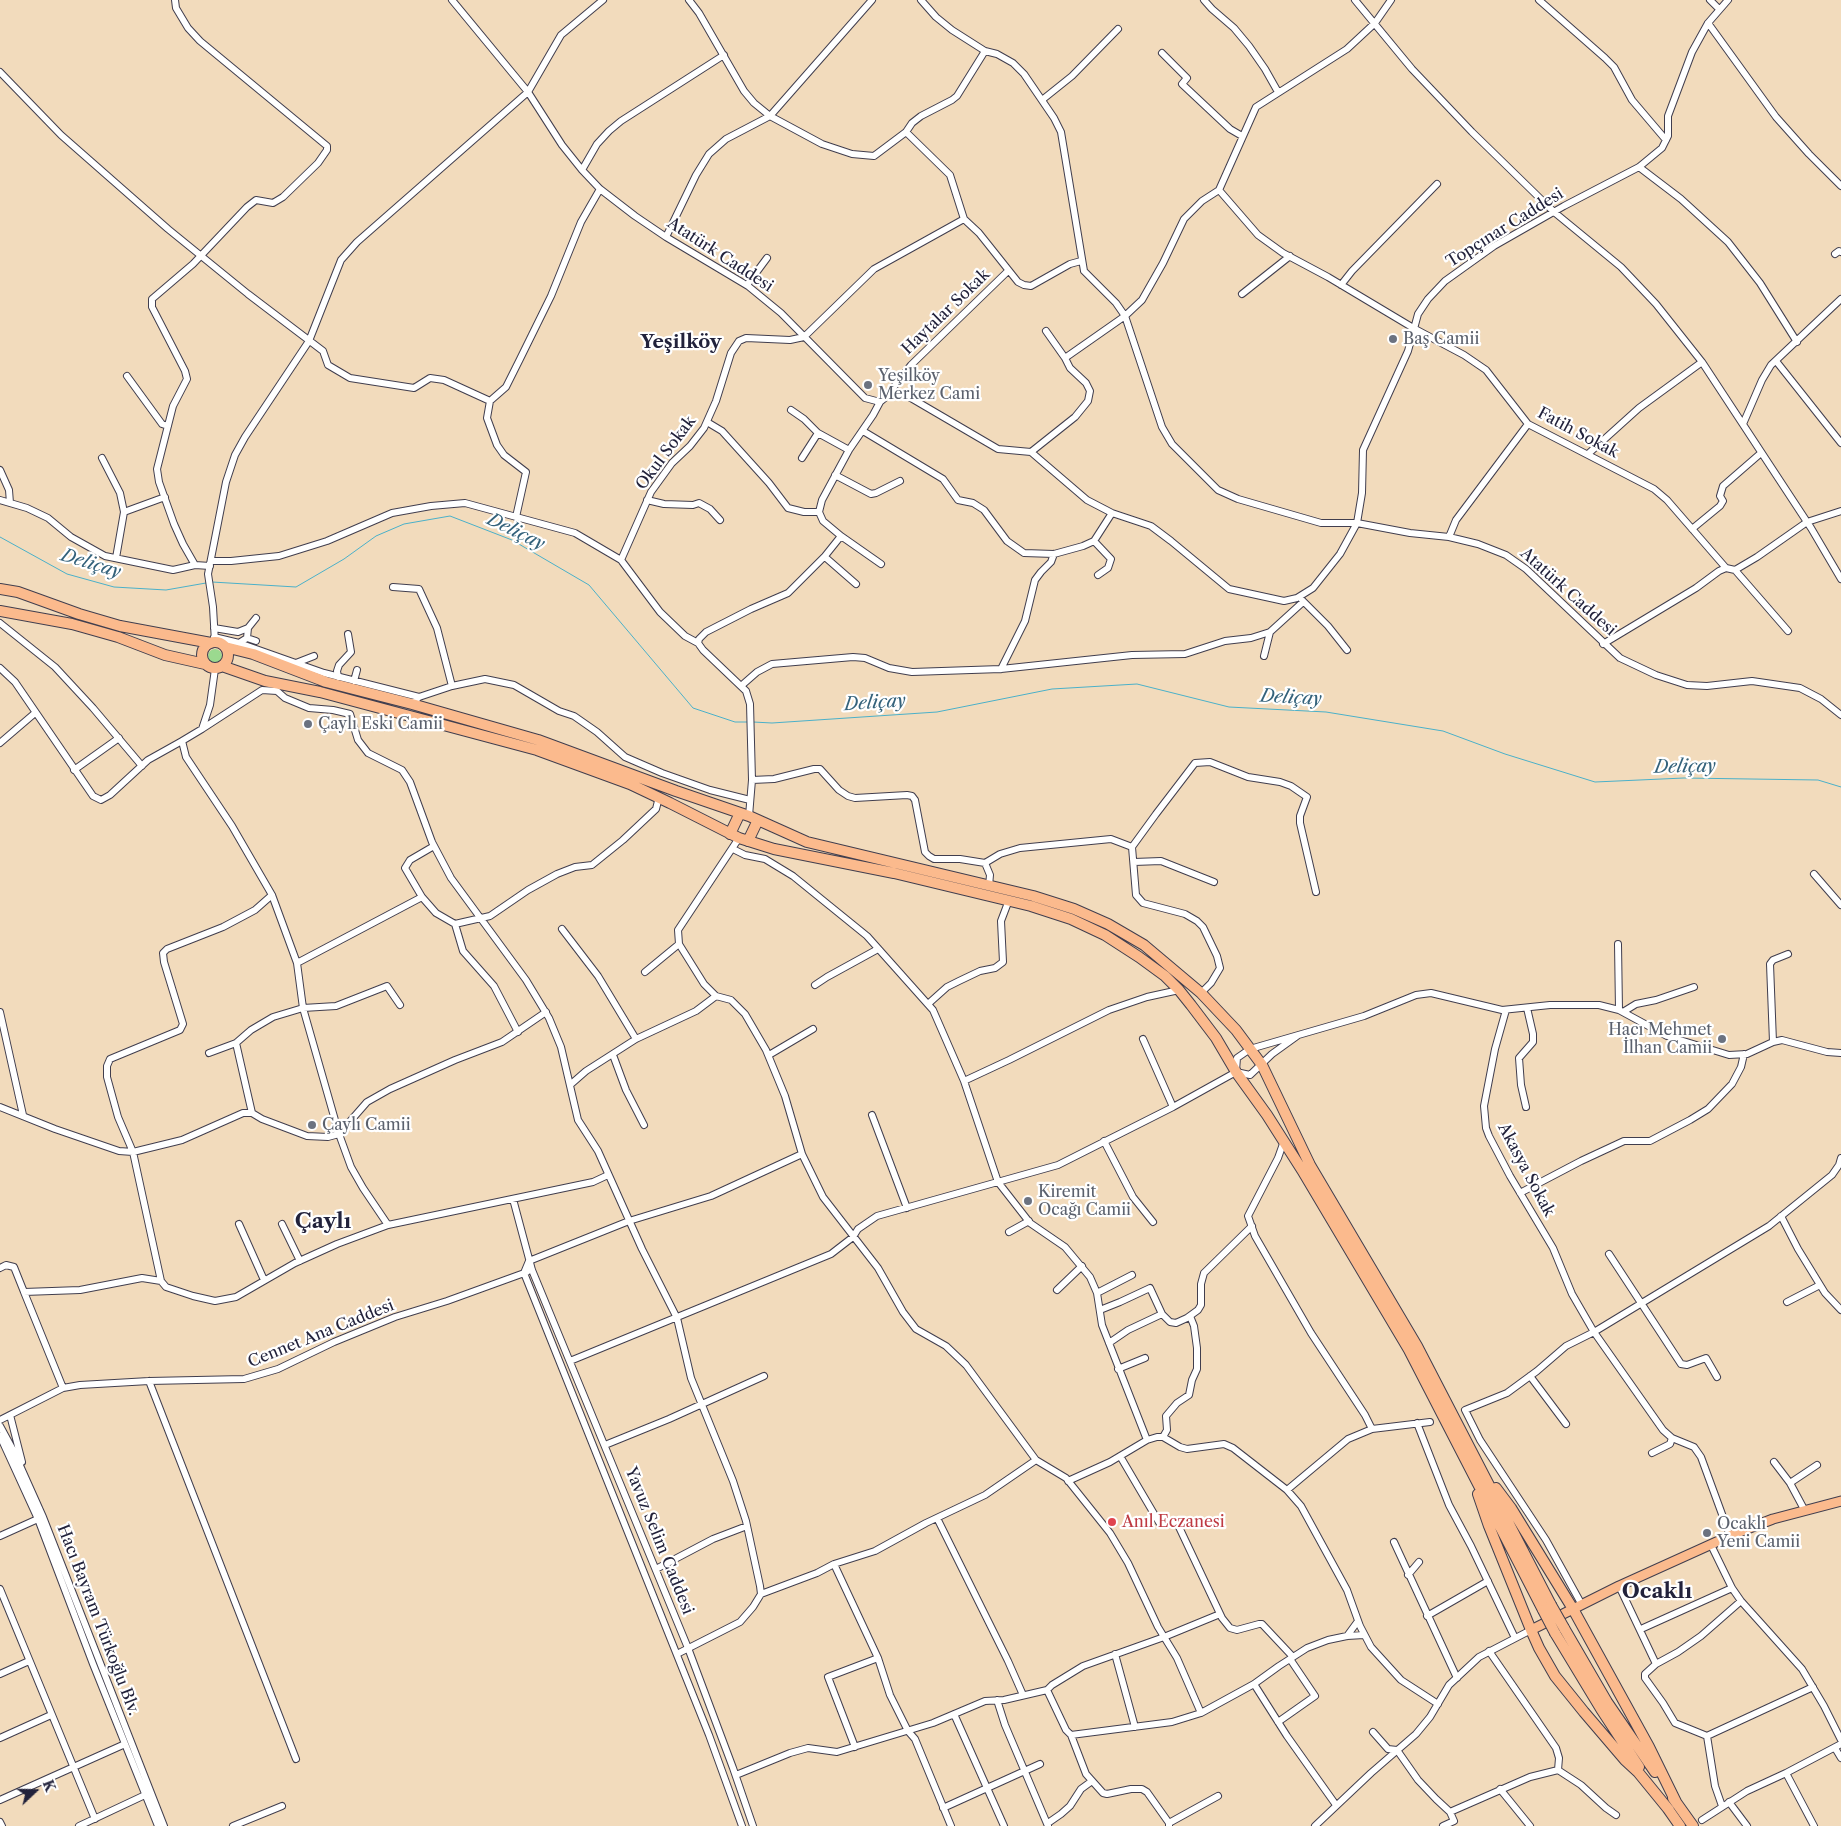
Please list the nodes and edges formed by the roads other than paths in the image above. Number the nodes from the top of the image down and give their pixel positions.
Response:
1 (175, 0) edge
2 (452, 0) edge
3 (603, 0) edge
4 (689, 0) edge
5 (872, 0) edge
6 (922, 0) edge
7 (1204, 0) edge
8 (1355, 0) edge
9 (1391, 0) edge
10 (1539, 0) edge
11 (1710, 0) edge
12 (1728, 0) edge
13 (1719, 9) junction
14 (1375, 23) junction
15 (1708, 23) junction
16 (1118, 29) dead end
17 (985, 51) junction
18 (1162, 54) dead end
19 (724, 56) junction
20 (0, 72) edge
21 (528, 92) junction
22 (1278, 92) junction
23 (1042, 100) junction
24 (770, 116) junction
25 (906, 132) junction
26 (1242, 136) junction
27 (1666, 140) junction
28 (1639, 167) junction
29 (582, 170) junction
30 (1437, 184) dead end
31 (1841, 186) edge
32 (600, 189) junction
33 (1219, 190) junction
34 (1554, 212) junction
35 (964, 219) junction
36 (666, 237) junction
37 (200, 256) junction
38 (1290, 256) junction
39 (767, 258) dead end
40 (1081, 261) junction
41 (1008, 272) junction
42 (747, 285) junction
43 (1341, 285) junction
44 (1242, 294) dead end
45 (1841, 299) edge
46 (1125, 316) junction
47 (1415, 329) junction
48 (1046, 331) dead end
49 (804, 337) junction
50 (309, 341) junction
51 (1797, 342) junction
52 (1065, 358) junction
53 (1776, 361) junction
54 (1702, 362) junction
55 (127, 376) dead end
56 (886, 397) junction
57 (490, 401) junction
58 (880, 402) junction
59 (791, 410) dead end
60 (707, 422) junction
61 (1528, 424) junction
62 (1743, 424) junction
63 (168, 426) junction
64 (863, 431) junction
65 (818, 433) junction
66 (1841, 443) edge
67 (849, 450) junction
68 (1031, 452) junction
69 (1761, 453) junction
70 (1588, 454) junction
71 (102, 458) dead end
72 (802, 458) dead end
73 (0, 470) edge
74 (835, 475) junction
75 (900, 481) dead end
76 (164, 497) junction
77 (0, 500) edge
78 (647, 500) junction
79 (10, 503) junction
80 (1841, 511) edge
81 (124, 512) junction
82 (819, 512) junction
83 (1112, 513) junction
84 (516, 517) junction
85 (720, 520) dead end
86 (1807, 522) junction
87 (1357, 523) junction
88 (1692, 530) junction
89 (840, 536) junction
90 (1449, 537) junction
91 (1094, 541) junction
92 (1054, 554) junction
93 (825, 557) junction
94 (116, 558) junction
95 (621, 560) junction
96 (210, 564) junction
97 (881, 564) dead end
98 (195, 565) junction
99 (1726, 568) junction
100 (1735, 570) junction
101 (1098, 575) dead end
102 (1841, 579) edge
103 (856, 584) dead end
104 (393, 587) dead end
105 (0, 589) edge
106 (1301, 599) junction
107 (0, 611) edge
108 (256, 618) dead end
109 (0, 624) edge
110 (214, 628) junction
111 (248, 628) junction
112 (1788, 631) dead end
113 (1270, 632) junction
114 (348, 634) dead end
115 (247, 638) junction
116 (256, 641) dead end
117 (216, 642) junction
118 (239, 643) junction
119 (698, 644) junction
120 (1604, 644) junction
121 (1347, 650) dead end
122 (302, 654) dead end
123 (314, 656) dead end
124 (1264, 656) dead end
125 (297, 663) junction
126 (214, 666) junction
127 (0, 668) edge
128 (1001, 669) junction
129 (357, 670) dead end
130 (338, 677) junction
131 (354, 681) junction
132 (452, 686) junction
133 (741, 686) junction
134 (416, 700) junction
135 (36, 713) junction
136 (1841, 715) edge
137 (202, 729) junction
138 (119, 738) junction
139 (182, 741) junction
140 (0, 743) edge
141 (142, 766) junction
142 (74, 770) junction
143 (752, 780) junction
144 (659, 797) junction
145 (750, 800) junction
146 (749, 816) junction
147 (739, 838) junction
148 (434, 846) junction
149 (1132, 847) junction
150 (734, 849) junction
151 (1134, 862) junction
152 (985, 863) junction
153 (1814, 874) dead end
154 (1214, 882) dead end
155 (989, 886) junction
156 (1316, 892) dead end
157 (272, 895) junction
158 (422, 897) junction
159 (1009, 900) junction
160 (1841, 905) edge
161 (480, 918) junction
162 (455, 924) junction
163 (562, 929) dead end
164 (679, 944) junction
165 (1618, 944) dead end
166 (878, 949) junction
167 (1788, 954) dead end
168 (296, 963) junction
169 (645, 972) dead end
170 (815, 985) dead end
171 (1694, 987) dead end
172 (1179, 990) junction
173 (1201, 993) junction
174 (716, 996) junction
175 (400, 1004) dead end
176 (928, 1004) junction
177 (303, 1008) junction
178 (1527, 1008) junction
179 (1506, 1010) junction
180 (1621, 1011) junction
181 (0, 1012) edge
182 (546, 1012) junction
183 (813, 1029) dead end
184 (518, 1032) junction
185 (1297, 1036) junction
186 (636, 1039) junction
187 (1143, 1039) dead end
188 (1773, 1042) junction
189 (236, 1043) junction
190 (1250, 1050) junction
191 (208, 1053) dead end
192 (1841, 1053) edge
193 (1744, 1054) junction
194 (613, 1055) junction
195 (769, 1056) junction
196 (1262, 1065) junction
197 (1236, 1072) junction
198 (964, 1081) junction
199 (570, 1085) junction
200 (0, 1107) edge
201 (1174, 1107) junction
202 (1526, 1107) dead end
203 (252, 1113) junction
204 (23, 1115) junction
205 (872, 1115) dead end
206 (644, 1125) dead end
207 (339, 1134) junction
208 (1104, 1141) junction
209 (1284, 1141) junction
210 (133, 1152) junction
211 (802, 1154) junction
212 (1841, 1158) edge
213 (608, 1175) junction
214 (998, 1182) junction
215 (1520, 1194) junction
216 (513, 1199) junction
217 (906, 1208) junction
218 (1781, 1216) junction
219 (629, 1221) junction
220 (1029, 1221) junction
221 (1153, 1222) dead end
222 (239, 1224) dead end
223 (282, 1224) dead end
224 (388, 1225) junction
225 (1252, 1226) junction
226 (1009, 1232) dead end
227 (853, 1237) junction
228 (1610, 1254) dead end
229 (300, 1260) junction
230 (529, 1261) junction
231 (1082, 1266) junction
232 (0, 1268) edge
233 (532, 1270) junction
234 (524, 1273) junction
235 (1132, 1274) dead end
236 (264, 1280) junction
237 (161, 1281) junction
238 (1820, 1284) junction
239 (1057, 1290) dead end
240 (24, 1292) junction
241 (1097, 1294) junction
242 (1787, 1302) dead end
243 (1641, 1303) junction
244 (1100, 1310) junction
245 (1841, 1310) edge
246 (1162, 1314) junction
247 (1190, 1316) junction
248 (677, 1318) junction
249 (1594, 1332) junction
250 (1109, 1343) junction
251 (1145, 1358) dead end
252 (570, 1361) junction
253 (1118, 1369) junction
254 (764, 1376) dead end
255 (1530, 1376) junction
256 (1718, 1377) dead end
257 (149, 1381) junction
258 (63, 1388) junction
259 (702, 1404) junction
260 (10, 1415) junction
261 (0, 1420) edge
262 (1430, 1422) dead end
263 (1417, 1423) junction
264 (1566, 1424) dead end
265 (0, 1426) edge
266 (1372, 1429) junction
267 (0, 1436) edge
268 (1163, 1437) junction
269 (1672, 1438) junction
270 (1147, 1440) junction
271 (605, 1445) junction
272 (1466, 1450) junction
273 (1652, 1453) dead end
274 (1120, 1456) junction
275 (1036, 1460) junction
276 (1774, 1462) dead end
277 (1817, 1465) dead end
278 (1068, 1481) junction
279 (1790, 1483) junction
280 (29, 1485) junction
281 (1288, 1490) junction
282 (1841, 1501) edge
283 (1805, 1511) junction
284 (40, 1518) junction
285 (937, 1518) junction
286 (747, 1526) junction
287 (0, 1536) edge
288 (1730, 1536) junction
289 (1394, 1542) dead end
290 (1711, 1544) junction
291 (1419, 1562) dead end
292 (834, 1564) junction
293 (656, 1569) junction
294 (1408, 1575) junction
295 (1488, 1581) junction
296 (1619, 1586) junction
297 (0, 1588) edge
298 (1732, 1588) junction
299 (761, 1594) junction
300 (2, 1601) edge
301 (1741, 1601) junction
302 (1578, 1607) junction
303 (1220, 1614) junction
304 (1427, 1616) junction
305 (1358, 1621) junction
306 (1640, 1629) junction
307 (1531, 1630) junction
308 (1364, 1635) junction
309 (1347, 1636) junction
310 (1164, 1637) junction
311 (1515, 1638) junction
312 (688, 1648) junction
313 (1490, 1651) junction
314 (677, 1654) junction
315 (1115, 1654) junction
316 (878, 1658) junction
317 (1291, 1658) junction
318 (29, 1661) junction
319 (1656, 1664) junction
320 (0, 1674) edge
321 (1457, 1678) junction
322 (1254, 1684) junction
323 (1813, 1687) junction
324 (1047, 1690) junction
325 (1023, 1695) junction
326 (997, 1700) junction
327 (1438, 1704) junction
328 (1201, 1713) junction
329 (954, 1714) junction
330 (51, 1715) junction
331 (1278, 1722) junction
332 (1135, 1727) junction
333 (908, 1731) junction
334 (1373, 1732) dead end
335 (1071, 1734) junction
336 (1707, 1736) junction
337 (0, 1738) edge
338 (125, 1744) junction
339 (1839, 1744) edge
340 (855, 1747) junction
341 (1397, 1750) junction
342 (1841, 1758) edge
343 (296, 1759) dead end
344 (1040, 1764) dead end
345 (74, 1768) junction
346 (1558, 1770) junction
347 (1025, 1772) junction
348 (1786, 1773) junction
349 (736, 1775) junction
350 (1092, 1781) junction
351 (987, 1789) junction
352 (1500, 1789) junction
353 (145, 1795) junction
354 (1218, 1796) dead end
355 (0, 1800) edge
356 (1729, 1802) junction
357 (1336, 1805) junction
358 (282, 1806) dead end
359 (1672, 1806) junction
360 (1722, 1806) junction
361 (943, 1808) junction
362 (1450, 1812) junction
363 (1616, 1815) dead end
364 (95, 1818) junction
365 (1702, 1820) dead end
366 (0, 1822) edge
367 (1048, 1824) edge
368 (1451, 1824) edge
369 (1169, 1825) edge
370 (2, 1826) edge
371 (79, 1826) edge
372 (158, 1826) edge
373 (164, 1826) edge
374 (233, 1826) edge
375 (742, 1826) edge
376 (753, 1826) edge
377 (951, 1826) edge
378 (1004, 1826) edge
379 (1315, 1826) edge
380 (1443, 1826) edge
381 (1530, 1826) edge
382 (1680, 1826) edge
383 (1693, 1826) edge
384 (1747, 1826) edge
385 (1814, 1826) edge

1 - 37 street
2 - 21 street, Atatürk Caddesi
3 - 21 street
4 - 19 street
5 - 24 street
6 - 17 street
7 - 22 street
8 - 14 street
9 - 14 street
10 - 27 street
11 - 13 street
12 - 13 street
13 - 15 street
14 - 22 street
14 - 34 street
15 - 27 street
15 - 31 street
16 - 23 street
17 - 23 street
17 - 25 street
18 - 26 street
19 - 24 street
19 - 29 street
20 - 37 street
21 - 29 street, Atatürk Caddesi
21 - 50 street
22 - 26 street
23 - 40 street
24 - 25 street
24 - 36 street
25 - 35 street
26 - 33 street
27 - 28 street, Topçınar Caddesi
28 - 34 street, Topçınar Caddesi
28 - 51 street
29 - 32 street, Atatürk Caddesi
30 - 43 street
32 - 36 street, Atatürk Caddesi
32 - 57 street
33 - 38 street, Fatih Sokak
33 - 46 street
34 - 47 street, Topçınar Caddesi
34 - 54 street
35 - 41 street
35 - 49 street
36 - 42 street, Atatürk Caddesi
37 - 50 street
37 - 63 street
38 - 43 street, Fatih Sokak
38 - 44 street
39 - 42 street
40 - 41 street
40 - 46 street
41 - 56 street, Haytalar Sokak
42 - 49 street, Atatürk Caddesi
43 - 47 street, Fatih Sokak
45 - 51 street
46 - 52 street
46 - 87 street, Atatürk Caddesi
47 - 61 street, Fatih Sokak
47 - 87 street, Topçınar Caddesi
48 - 52 street
49 - 58 street, Atatürk Caddesi
49 - 60 street, Okul Sokak
50 - 57 street
50 - 96 street
51 - 53 street
52 - 68 street
53 - 62 street
53 - 66 street
54 - 62 street
54 - 70 street
55 - 63 street
56 - 58 street
56 - 68 street
57 - 84 street
58 - 64 street
59 - 65 street
60 - 78 street, Okul Sokak
60 - 82 street
61 - 70 street, Fatih Sokak
61 - 90 street
62 - 69 street
63 - 76 street
64 - 67 street
64 - 92 street
65 - 67 street
65 - 72 street
67 - 74 street
68 - 83 street
69 - 86 street
69 - 88 street
70 - 88 street, Fatih Sokak
71 - 81 street
73 - 79 street
74 - 75 street
74 - 82 street
76 - 81 street
76 - 98 street
77 - 79 street
78 - 85 street
78 - 95 street, Okul Sokak
79 - 94 street
80 - 86 street
81 - 94 street
82 - 89 street
83 - 91 street
83 - 106 street
84 - 95 street
84 - 96 street
86 - 100 street
86 - 102 street
87 - 90 street, Atatürk Caddesi
87 - 106 street
88 - 99 street, Fatih Sokak
89 - 93 street
89 - 97 street
90 - 120 street, Atatürk Caddesi
91 - 92 street
91 - 101 street
92 - 128 street
93 - 103 street
93 - 119 street
94 - 98 street
95 - 119 street
96 - 98 street
96 - 110 street
99 - 100 street
99 - 120 street
100 - 112 street
104 - 132 street
105 - 117 highway
106 - 113 street
106 - 121 street
107 - 126 highway
108 - 111 street
109 - 138 street
110 - 111 street
110 - 117 street
111 - 115 street
113 - 124 street
113 - 128 street
114 - 130 street
115 - 116 street
115 - 118 street
117 - 118 street
117 - 126 highway
117 - 126 highway
117 - 134 highway
118 - 125 street
119 - 133 street
120 - 136 street, Atatürk Caddesi
122 - 125 street
123 - 125 street
125 - 130 street
126 - 137 street
126 - 144 highway
127 - 135 street
128 - 133 street
129 - 131 street
130 - 131 street
131 - 134 street
132 - 134 street
132 - 145 street
133 - 143 street
134 - 146 highway
135 - 140 street
135 - 142 street
137 - 139 street
137 - 148 street
138 - 141 street
138 - 142 street
139 - 141 street
139 - 157 street
141 - 142 street
143 - 145 street
143 - 152 street
144 - 147 highway
144 - 161 street
145 - 146 street
146 - 147 highway
146 - 147 highway
146 - 155 highway
147 - 150 street
147 - 159 highway
148 - 158 street
148 - 161 street
149 - 151 street
149 - 152 street
149 - 156 street
150 - 164 street
150 - 166 street
151 - 154 street
151 - 173 street
152 - 155 street
153 - 160 street
155 - 173 highway
157 - 168 street
157 - 210 street
158 - 162 street
158 - 168 street
159 - 172 highway
159 - 176 street
161 - 162 street
161 - 182 street
162 - 184 street
163 - 186 street
164 - 169 street
164 - 174 street
165 - 180 street
166 - 170 street
166 - 176 street
167 - 188 street
168 - 177 street
171 - 180 street
172 - 197 highway
172 - 198 street
173 - 190 highway
174 - 186 street
174 - 195 street
175 - 177 street
176 - 198 street
177 - 189 street
177 - 207 street
178 - 179 street
178 - 180 street
178 - 202 street
179 - 185 street
179 - 215 street, Akasya Sokak
180 - 193 street
181 - 204 street
182 - 184 street
182 - 199 street
183 - 195 street
184 - 207 street
185 - 190 street
185 - 196 street
186 - 194 street
187 - 201 street
188 - 192 street
188 - 193 street
189 - 191 street
189 - 203 street
190 - 196 highway
190 - 197 street
193 - 215 street
194 - 199 street
194 - 206 street
195 - 211 street
196 - 197 street
196 - 272 highway
197 - 201 street
197 - 209 highway
198 - 214 street
199 - 213 street
200 - 204 street
201 - 208 street
203 - 207 street
203 - 210 street
204 - 210 street
205 - 217 street
207 - 224 street
208 - 214 street
208 - 221 street
209 - 225 street
209 - 272 highway
210 - 237 street
211 - 219 street
211 - 227 street
212 - 218 street
213 - 216 street
213 - 219 street
214 - 217 street
214 - 220 street
215 - 249 street, Akasya Sokak
216 - 224 street
216 - 230 street, Yavuz Selim Caddesi
217 - 227 street
218 - 238 street
218 - 243 street
219 - 230 street
219 - 248 street
220 - 226 street
220 - 231 street
222 - 236 street
223 - 229 street
224 - 229 street
225 - 247 street
225 - 266 street
227 - 248 street
227 - 275 street
228 - 243 street
229 - 236 street
230 - 233 street, Yavuz Selim Caddesi
230 - 234 street
231 - 239 street
231 - 241 street
232 - 240 street
233 - 234 street, Cennet Ana Caddesi
233 - 252 street, Yavuz Selim Caddesi
234 - 257 street, Cennet Ana Caddesi
234 - 314 street, Yavuz Selim Caddesi
235 - 241 street
236 - 237 street
237 - 240 street
238 - 242 street
238 - 245 street
240 - 258 street
241 - 244 street
243 - 249 street
243 - 256 street
244 - 246 street
244 - 250 street
246 - 247 street
246 - 250 street
247 - 268 street
248 - 252 street
248 - 259 street
249 - 255 street
249 - 269 street, Akasya Sokak
250 - 253 street
251 - 253 street
252 - 271 street, Yavuz Selim Caddesi
253 - 270 street
254 - 259 street
255 - 264 street
255 - 302 street
257 - 258 street, Cennet Ana Caddesi
257 - 343 street
258 - 260 street, Cennet Ana Caddesi
259 - 271 street
259 - 286 street
260 - 261 street, Cennet Ana Caddesi
260 - 280 street
262 - 263 street
263 - 266 street
263 - 295 street
265 - 280 street, Hacı Bayram Türkoğlu Blv.
266 - 281 street
267 - 284 street, Hacı Bayram Türkoğlu Blv.
268 - 270 street
268 - 281 street
269 - 273 street
269 - 288 street
270 - 274 street
271 - 293 street, Yavuz Selim Caddesi
272 - 302 highway
272 - 307 highway
272 - 359 highway, bridge
274 - 278 street
274 - 303 street
275 - 278 street
275 - 285 street
276 - 279 street
277 - 279 street
278 - 310 street
279 - 283 street
280 - 284 street, Hacı Bayram Türkoğlu Blv.
281 - 305 street
282 - 283 main road
283 - 288 main road
284 - 287 street
284 - 338 street, Hacı Bayram Türkoğlu Blv.
284 - 373 street, Hacı Bayram Türkoğlu Blv.
285 - 292 street
285 - 325 street
286 - 293 street
286 - 299 street
288 - 290 main road
289 - 294 street
290 - 296 main road
290 - 298 street
291 - 294 street
292 - 299 street
292 - 316 street
293 - 312 street, Yavuz Selim Caddesi
294 - 304 street
295 - 304 street
295 - 311 street
296 - 302 main road
296 - 306 street
297 - 300 street
298 - 301 street
298 - 306 street
299 - 312 street
300 - 318 street
301 - 319 street
301 - 323 street
302 - 307 main road
302 - 359 highway
303 - 310 street
303 - 317 street
304 - 321 street
305 - 308 street
305 - 309 street
306 - 319 street
307 - 311 street
307 - 359 highway
308 - 309 street
308 - 327 street
309 - 317 street
310 - 315 street
310 - 328 street
311 - 313 street
312 - 314 street
312 - 349 street, Yavuz Selim Caddesi
313 - 321 street
313 - 346 street
314 - 375 street, Yavuz Selim Caddesi
315 - 324 street
315 - 332 street
316 - 333 street
316 - 340 street
317 - 322 street
317 - 331 street
318 - 320 street
318 - 330 street
319 - 336 street
321 - 327 street
322 - 328 street
322 - 331 street
323 - 336 street
323 - 339 street
324 - 325 street
324 - 335 street
325 - 326 street
326 - 329 street
326 - 347 street
327 - 341 street
328 - 332 street
329 - 333 street
329 - 351 street
330 - 337 street
330 - 345 street
331 - 357 street
332 - 335 street
333 - 340 street
333 - 361 street
334 - 341 street
335 - 350 street
336 - 360 street
338 - 345 street
338 - 353 street, Hacı Bayram Türkoğlu Blv.
339 - 342 street
339 - 348 street
340 - 349 street
341 - 357 street
341 - 362 street
344 - 347 street
345 - 355 street
345 - 364 street
346 - 352 street
346 - 363 street
347 - 351 street
347 - 367 street
348 - 356 street
348 - 385 street
349 - 376 street, Yavuz Selim Caddesi
350 - 367 street
350 - 369 street
351 - 361 street
351 - 378 street
352 - 362 street
352 - 381 street
353 - 364 street
353 - 372 street, Hacı Bayram Türkoğlu Blv.
354 - 369 street
356 - 360 street
356 - 384 street
357 - 379 street
358 - 374 street
359 - 382 highway
359 - 383 highway
360 - 365 street
361 - 377 street
362 - 368 street
364 - 371 street
366 - 370 street
368 - 380 street

